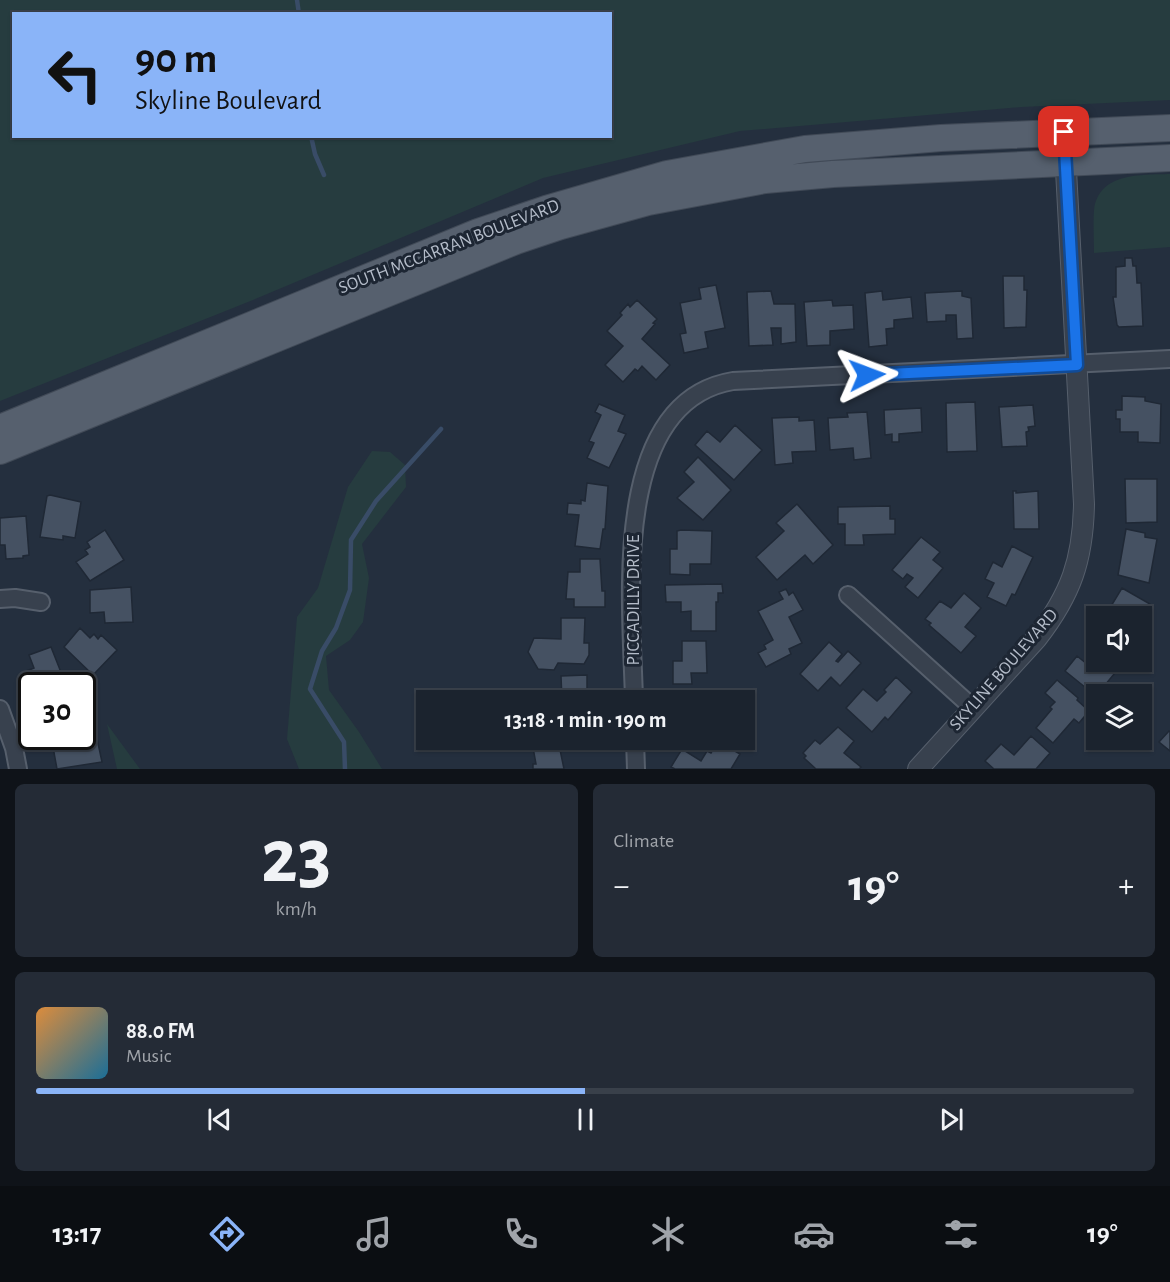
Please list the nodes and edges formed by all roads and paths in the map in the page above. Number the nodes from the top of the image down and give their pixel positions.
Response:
1 (1170, 128) edge
2 (1064, 132) junction
3 (1170, 158) edge
4 (1066, 163) junction
5 (1170, 360) edge
6 (1077, 365) junction
7 (0, 428) edge
8 (0, 451) edge
9 (848, 595) dead end
10 (0, 599) edge
11 (41, 602) dead end
12 (634, 690) edge
13 (973, 708) junction
14 (0, 709) edge
15 (635, 750) edge
16 (18, 769) edge
17 (636, 769) edge
18 (918, 769) edge

1 - 2 main road, SOUTH MCCARRAN BOULEVARD
2 - 4 street, SKYLINE BOULEVARD
2 - 7 main road, SOUTH MCCARRAN BOULEVARD
3 - 4 main road, SOUTH MCCARRAN BOULEVARD
4 - 6 street, SKYLINE BOULEVARD
4 - 8 main road, SOUTH MCCARRAN BOULEVARD
5 - 6 street, PICCADILLY DRIVE
6 - 12 street, PICCADILLY DRIVE
6 - 13 street, SKYLINE BOULEVARD
9 - 13 street
10 - 11 street
13 - 18 street, SKYLINE BOULEVARD
14 - 16 street
15 - 17 street

